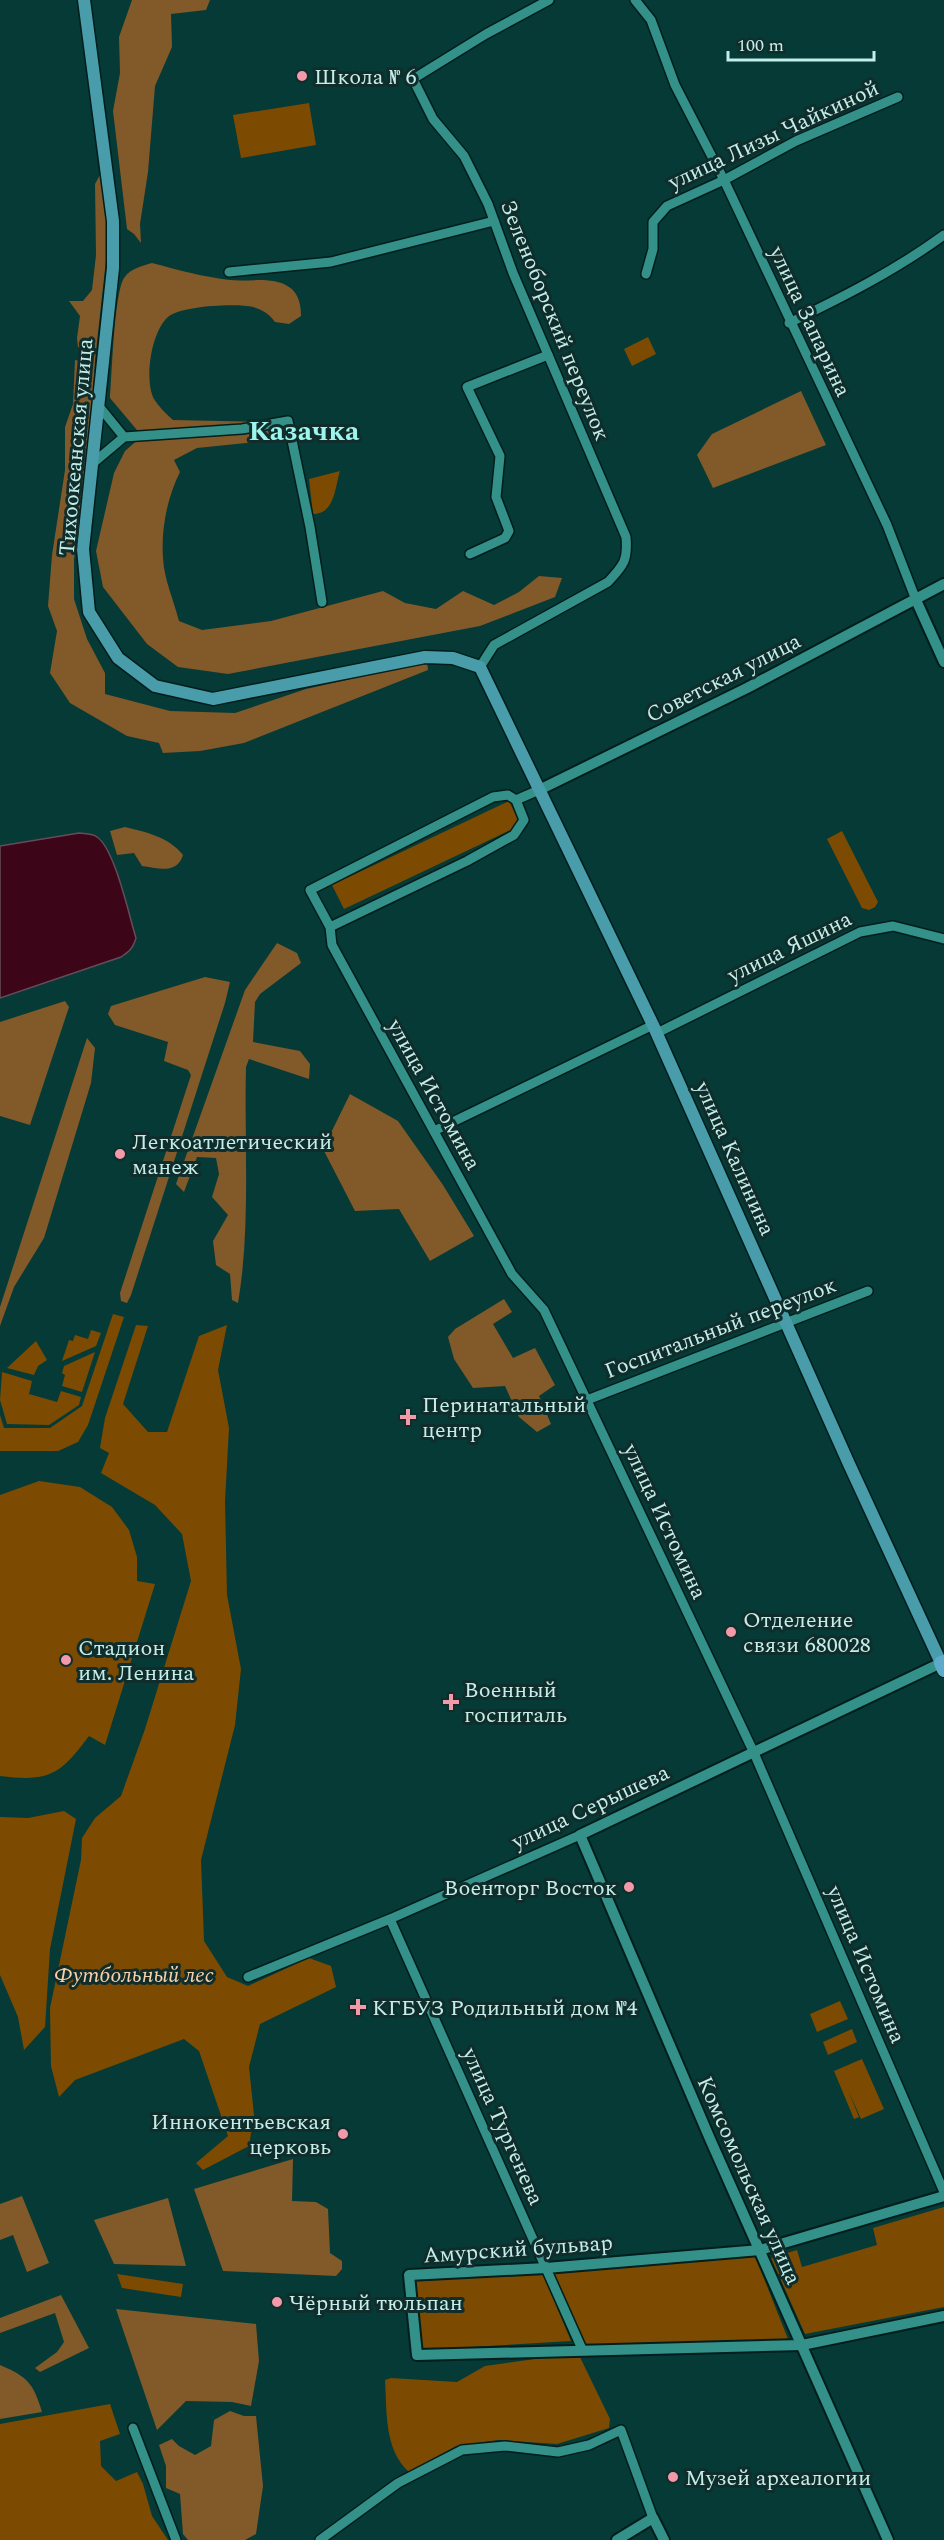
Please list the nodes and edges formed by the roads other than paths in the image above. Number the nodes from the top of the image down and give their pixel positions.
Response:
1 (84, 0) edge
2 (549, 0) edge
3 (635, 0) edge
4 (897, 97) dead end
5 (724, 180) junction
6 (494, 221) junction
7 (944, 235) edge
8 (229, 272) dead end
9 (646, 274) dead end
10 (789, 323) junction
11 (548, 355) junction
12 (98, 405) junction
13 (124, 437) junction
14 (92, 464) junction
15 (470, 554) dead end
16 (944, 584) edge
17 (916, 600) junction
18 (322, 602) dead end
19 (944, 662) edge
20 (480, 667) junction
21 (538, 790) junction
22 (516, 800) junction
23 (310, 890) joint
24 (330, 927) junction
25 (944, 939) edge
26 (655, 1029) junction
27 (434, 1131) junction
28 (867, 1291) dead end
29 (786, 1321) junction
30 (587, 1400) junction
31 (943, 1665) edge
32 (754, 1753) junction
33 (580, 1835) junction
34 (390, 1919) junction
35 (248, 1977) dead end
36 (944, 2194) edge
37 (760, 2250) junction
38 (546, 2268) junction
39 (944, 2316) edge
40 (802, 2345) junction
41 (582, 2349) junction
42 (133, 2428) dead end
43 (653, 2518) junction
44 (176, 2540) edge
45 (320, 2540) edge
46 (616, 2540) edge
47 (664, 2540) edge
48 (888, 2540) edge

1 - 12 main road, Тихоокеанская улица
2 - 6 street, Зеленоборский переулок
3 - 5 street, улица Запарина
4 - 5 street, улица Лизы Чайкиной
5 - 9 street, улица Лизы Чайкиной
5 - 10 street, улица Запарина
6 - 8 street
6 - 11 street, Зеленоборский переулок
7 - 10 street
10 - 17 street, улица Запарина
11 - 15 street
11 - 20 street, Зеленоборский переулок
12 - 13 street
12 - 14 main road, Тихоокеанская улица
13 - 14 street
13 - 18 street
14 - 20 main road, Тихоокеанская улица
16 - 17 street, Советская улица
17 - 19 street, улица Запарина
17 - 21 street, Советская улица
20 - 21 main road, улица Калинина
21 - 22 street, Советская улица
21 - 26 main road, улица Калинина
22 - 23 street, Советская улица
22 - 24 street
23 - 24 street, улица Истомина
24 - 27 street, улица Истомина
25 - 26 street, улица Яшина
26 - 27 street, улица Яшина
26 - 29 main road, улица Калинина
27 - 30 street, улица Истомина
28 - 29 street, Госпитальный переулок
29 - 30 street, Госпитальный переулок
29 - 31 main road, улица Калинина
30 - 32 street, улица Истомина
31 - 32 street, улица Серышева
32 - 33 street, улица Серышева
32 - 36 street, улица Истомина
33 - 34 street, улица Серышева
33 - 37 street, Комсомольская улица
34 - 35 street, улица Серышева
34 - 38 street, улица Тургенева
36 - 37 street, Амурский бульвар
37 - 38 street, Амурский бульвар
37 - 40 street, Комсомольская улица
38 - 41 street, улица Тургенева
38 - 41 street, Амурский бульвар
39 - 40 street, Амурский бульвар
40 - 41 street, Амурский бульвар
40 - 48 street, Комсомольская улица
42 - 44 street
43 - 45 street
43 - 46 street
43 - 47 street

